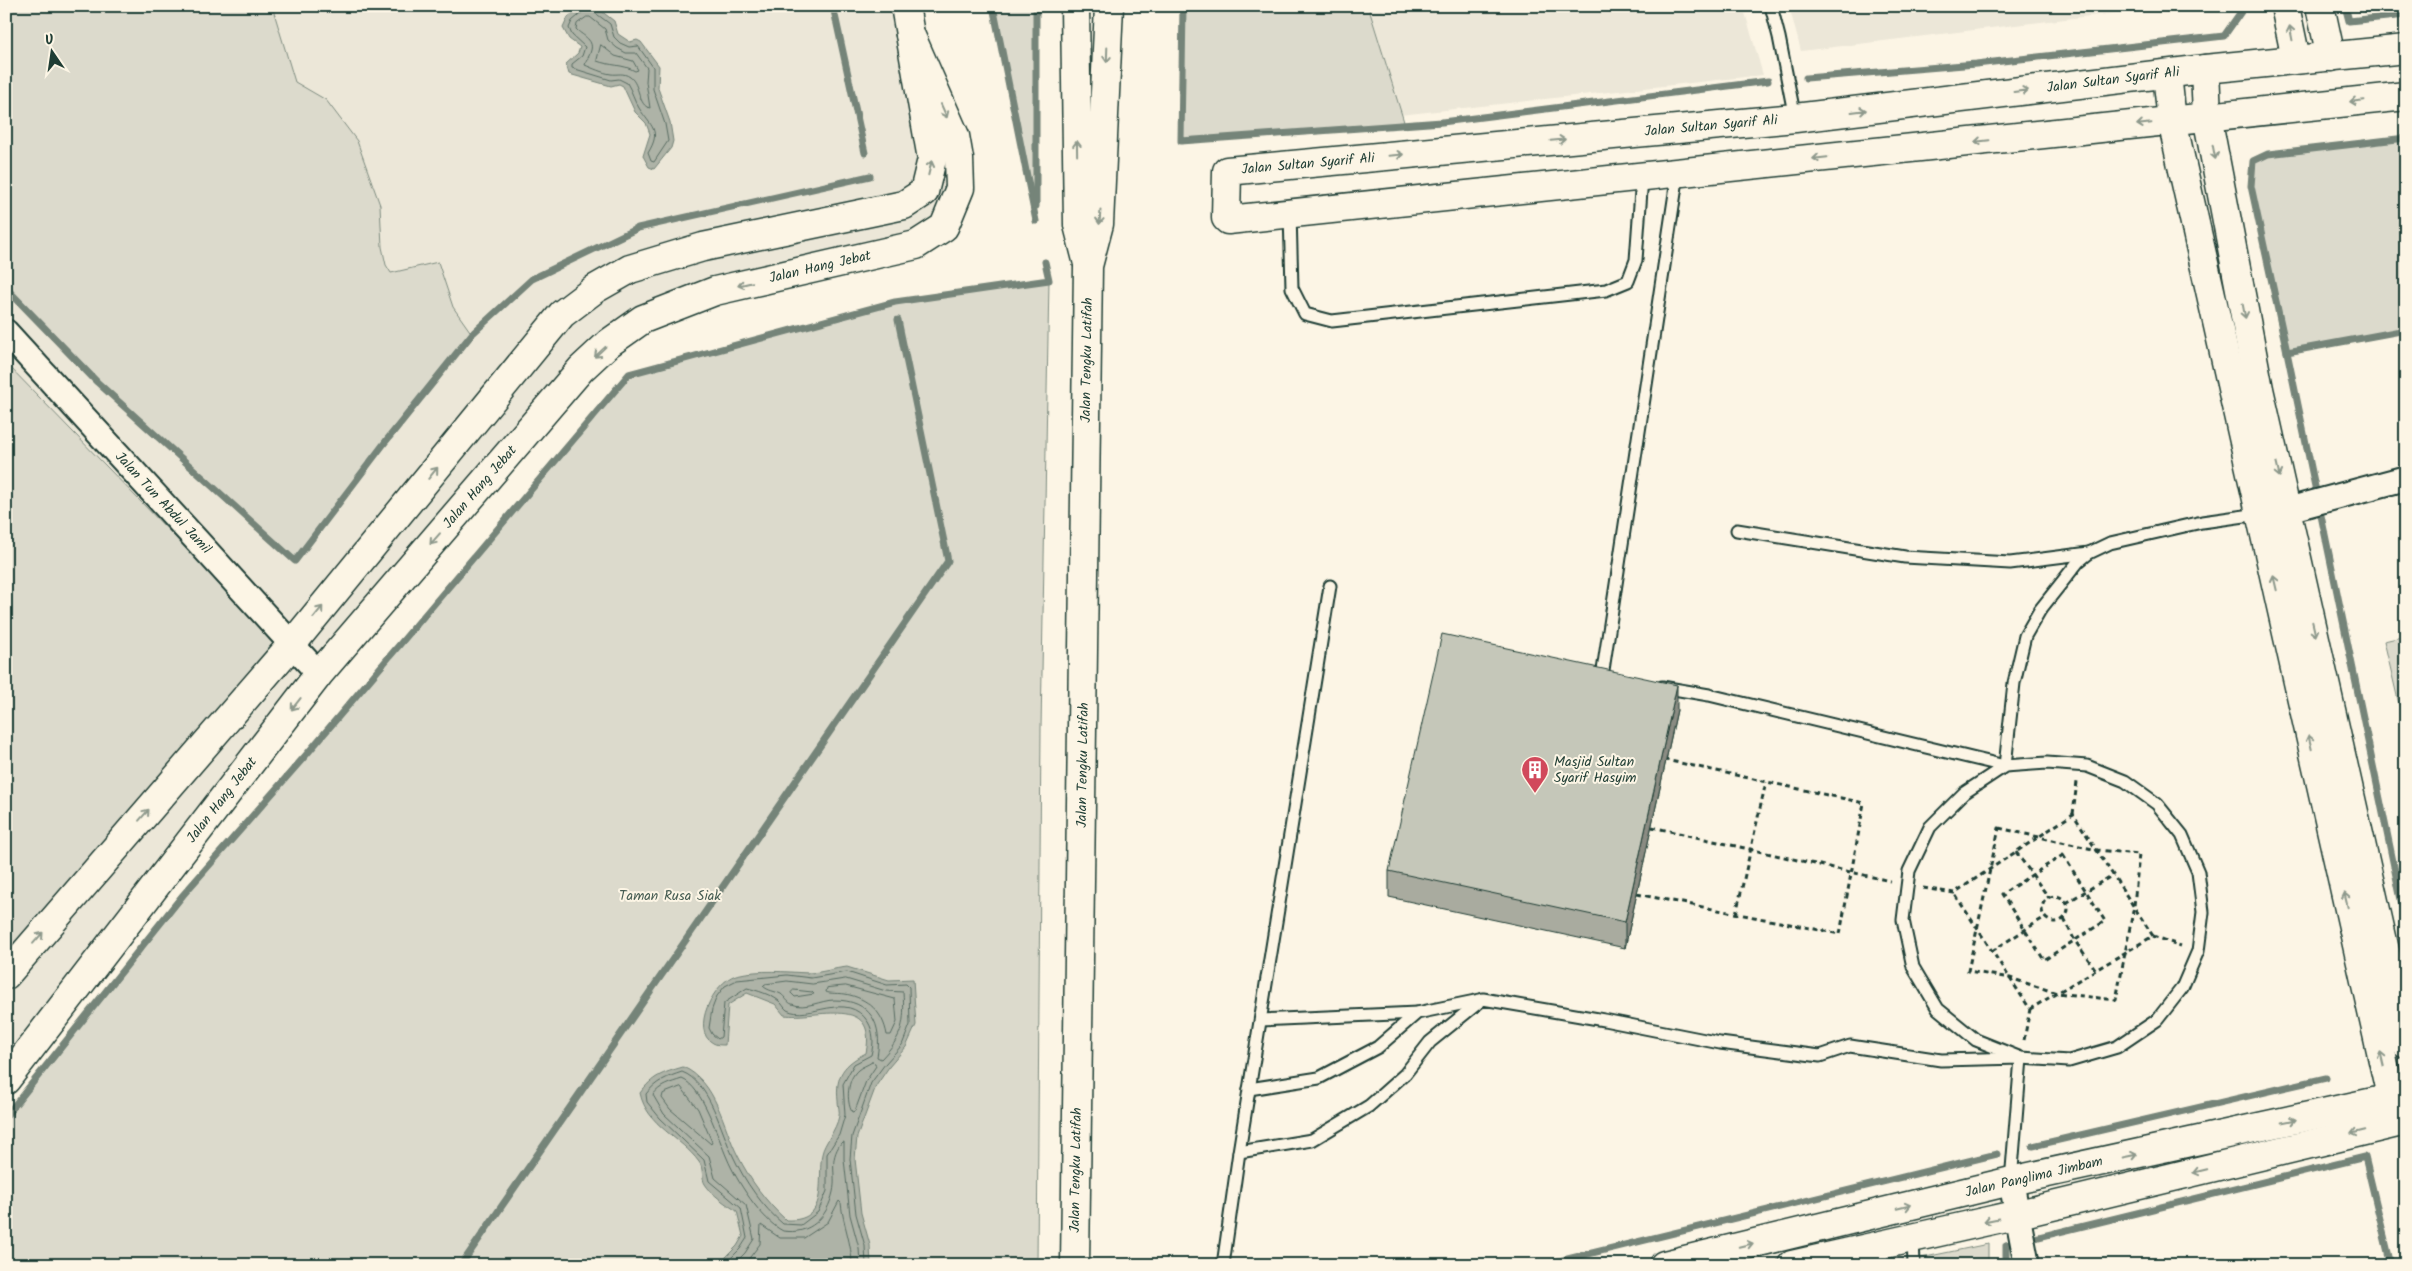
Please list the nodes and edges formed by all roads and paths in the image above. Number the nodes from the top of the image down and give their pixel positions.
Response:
1 (904, 6) edge
2 (1075, 6) edge
3 (1109, 6) edge
4 (1771, 6) edge
5 (2285, 6) edge
6 (2320, 6) edge
7 (910, 34) junction
8 (2406, 49) edge
9 (2331, 57) junction
10 (2296, 59) junction
11 (2204, 68) junction
12 (2167, 74) junction
13 (2406, 96) edge
14 (2207, 116) junction
15 (1795, 118) junction
16 (2172, 121) junction
17 (1678, 173) junction
18 (1642, 177) junction
19 (1290, 213) junction
20 (1088, 266) junction
21 (6, 332) edge
22 (2406, 478) edge
23 (2287, 510) junction
24 (2259, 514) junction
25 (1737, 530) dead end
26 (2089, 553) junction
27 (1330, 586) dead end
28 (293, 643) junction
29 (319, 674) junction
30 (1621, 680) edge
31 (1650, 685) edge
32 (1666, 760) edge
33 (2004, 766) junction
34 (2079, 766) junction
35 (1766, 782) junction
36 (2073, 814) junction
37 (1652, 827) edge
38 (2040, 836) junction
39 (1751, 850) junction
40 (2097, 850) junction
41 (2016, 852) junction
42 (1988, 870) junction
43 (1852, 871) junction
44 (2112, 874) junction
45 (2032, 875) junction
46 (1907, 885) junction
47 (2086, 891) junction
48 (1954, 893) junction
49 (1637, 894) edge
50 (2049, 898) junction
51 (2066, 903) junction
52 (2134, 906) junction
53 (1736, 914) junction
54 (2045, 917) junction
55 (2064, 919) junction
56 (1978, 929) junction
57 (2026, 931) junction
58 (2153, 936) junction
59 (2075, 940) junction
60 (1992, 951) junction
61 (2198, 951) junction
62 (2126, 952) junction
63 (2096, 970) junction
64 (6, 975) edge
65 (2010, 978) junction
66 (2057, 993) junction
67 (1483, 999) junction
68 (2030, 1009) junction
69 (1417, 1013) junction
70 (1260, 1020) junction
71 (2406, 1044) edge
72 (2021, 1058) junction
73 (10, 1067) edge
74 (1249, 1089) junction
75 (2400, 1110) edge
76 (1239, 1152) junction
77 (2011, 1181) junction
78 (2018, 1214) junction
79 (1913, 1237) junction
80 (2026, 1258) edge
81 (1075, 1265) edge
82 (1223, 1265) edge
83 (1664, 1265) edge
84 (1792, 1265) edge
85 (1914, 1265) edge

1 - 7 street, Jalan Hang Jebat
20 -> 2 street, Jalan Tengku Latifah
3 -> 20 street, Jalan Tengku Latifah
4 - 15 lane
10 -> 5 street
6 - 9 street
28 -> 7 street, Jalan Hang Jebat
7 -> 29 street, Jalan Hang Jebat
8 - 9 street, Jalan Sultan Syarif Ali
9 - 10 street, Jalan Sultan Syarif Ali
10 - 11 street, Jalan Sultan Syarif Ali
11 - 12 street, Jalan Sultan Syarif Ali
11 - 14 street
15 -> 12 street, Jalan Sultan Syarif Ali
12 - 16 street
13 -> 14 street, Jalan Sultan Syarif Ali
14 - 16 street, Jalan Sultan Syarif Ali
14 -> 23 street
19 -> 15 street, Jalan Sultan Syarif Ali
16 -> 17 street, Jalan Sultan Syarif Ali
16 - 24 street
17 - 18 street, Jalan Sultan Syarif Ali
17 - 30 lane
18 - 19 street, Jalan Sultan Syarif Ali
18 - 19 lane
20 - 81 street, Jalan Tengku Latifah
21 - 28 street, Jalan Tun Abdul Jamil
22 - 23 street
23 - 24 street
23 -> 71 street
24 - 26 lane
75 -> 24 street
25 - 26 lane
26 - 33 lane
27 - 70 lane
28 - 29 street, Jalan Tun Abdul Jamil
64 -> 28 street, Jalan Hang Jebat
29 -> 73 street, Jalan Hang Jebat
31 - 33 lane
32 - 35 path
33 - 34 lane
33 - 46 lane
34 - 36 path
34 - 61 lane
35 - 39 path
35 - 43 path
36 - 38 path
36 - 40 path
37 - 39 path
38 - 40 path
38 - 41 path
38 - 42 path
39 - 43 path
39 - 53 path
40 - 44 path
40 - 52 path
41 - 42 path
41 - 45 path
42 - 48 path
42 - 56 path
43 - 46 path
43 - 53 path
44 - 47 path
44 - 52 path
45 - 47 path
45 - 50 path
45 - 57 path
46 - 48 path
46 - 72 lane
47 - 51 path
47 - 59 path
48 - 56 path
49 - 53 path
50 - 51 path
50 - 54 path
51 - 55 path
52 - 58 path
52 - 62 path
54 - 55 path
54 - 57 path
55 - 59 path
56 - 60 path
56 - 65 path
57 - 59 path
57 - 60 path
58 - 61 path
58 - 62 path
59 - 63 path
60 - 65 path
61 - 72 lane
62 - 63 path
62 - 66 path
63 - 66 path
65 - 66 path
65 - 68 path
66 - 68 path
67 - 69 lane
67 - 72 lane
67 - 76 lane
68 - 72 path
69 - 70 lane
69 - 74 lane
70 - 74 lane
72 - 77 lane
74 - 76 lane
77 -> 75 street, Jalan Panglima Jimbam
75 -> 78 street
76 - 82 lane
77 - 78 street
83 -> 77 street, Jalan Panglima Jimbam
78 -> 79 street
78 - 80 street
79 - 84 street
79 - 85 lane

